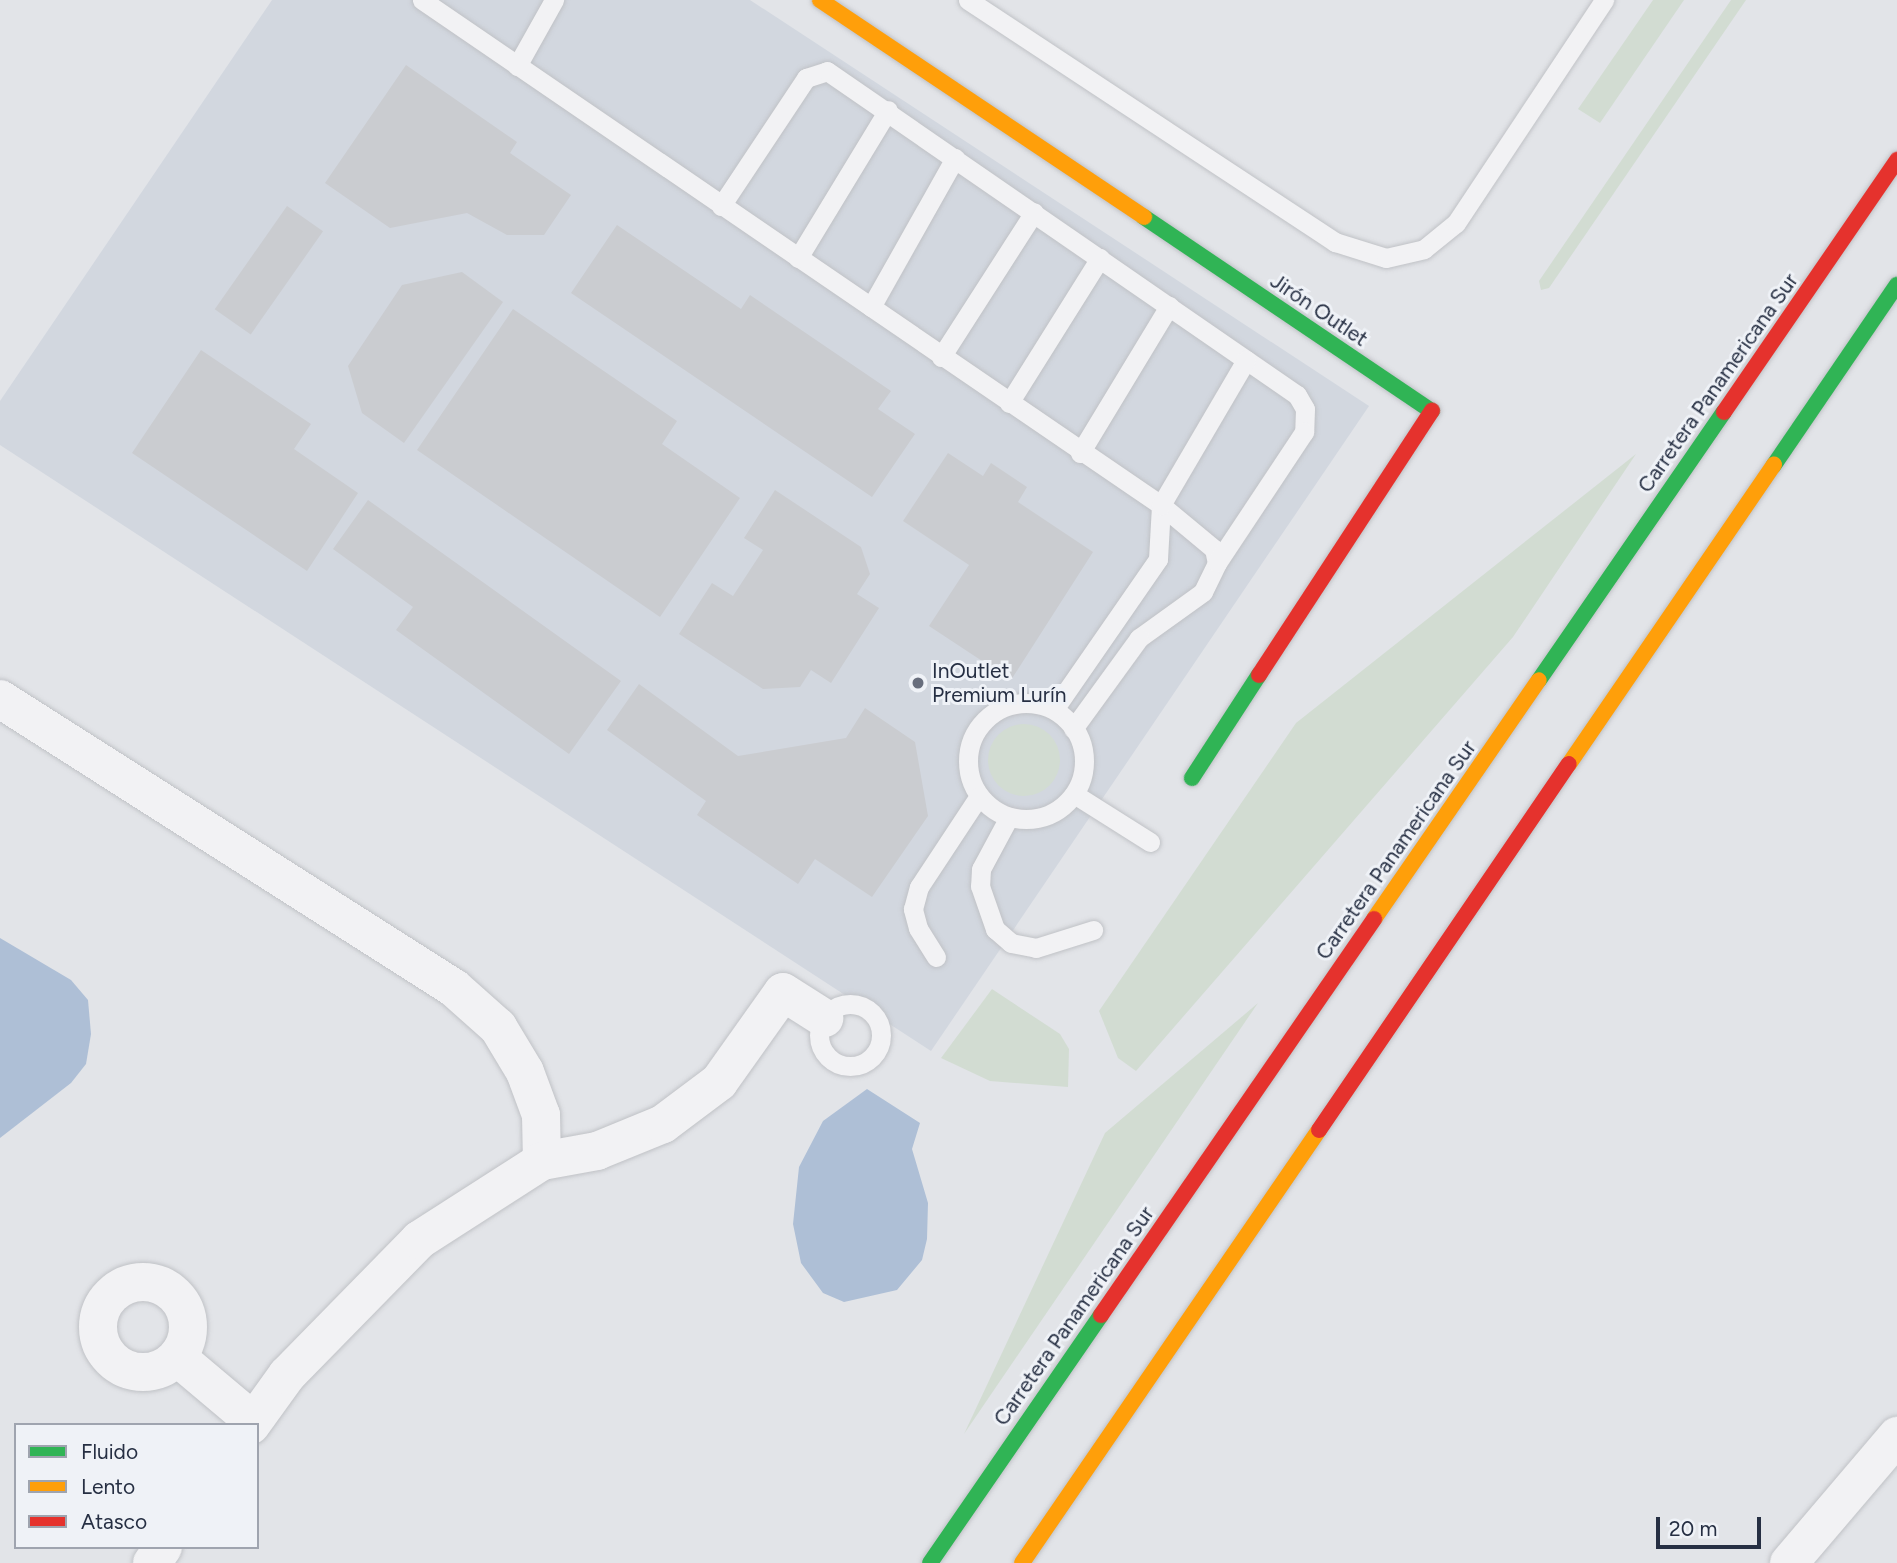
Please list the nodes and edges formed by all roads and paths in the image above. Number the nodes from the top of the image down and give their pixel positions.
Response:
1 (554, 0) edge
2 (820, 0) edge
3 (968, 0) edge
4 (1604, 0) edge
5 (432, 3) edge
6 (517, 66) junction
7 (888, 110) junction
8 (955, 158) junction
9 (1897, 160) edge
10 (721, 206) junction
11 (1034, 212) junction
12 (798, 258) junction
13 (1100, 258) junction
14 (1897, 285) edge
15 (1169, 306) junction
16 (871, 307) junction
17 (941, 357) junction
18 (1247, 360) junction
19 (1009, 403) junction
20 (1080, 453) junction
21 (1161, 505) junction
22 (1217, 563) junction
23 (0, 699) edge
24 (1055, 708) junction
25 (1073, 729) junction
26 (1192, 778) dead end
27 (1074, 794) junction
28 (979, 796) junction
29 (1009, 817) junction
30 (1150, 842) dead end
31 (1093, 930) dead end
32 (936, 957) dead end
33 (824, 1018) dead end
34 (542, 1161) junction
35 (177, 1357) dead end
36 (252, 1423) edge
37 (1897, 1436) edge
38 (930, 1563) edge
39 (1022, 1563) edge
40 (1789, 1563) edge

1 - 6 lane
2 - 26 main road, Jirón Outlet
3 - 4 lane
5 - 6 lane
6 - 10 lane
7 - 8 lane
7 - 10 lane
7 - 12 lane
8 - 11 lane
8 - 16 lane
9 - 38 main road, Carretera Panamericana Sur
10 - 12 lane
11 - 13 lane
11 - 17 lane
12 - 16 lane
13 - 15 lane
13 - 19 lane
14 - 39 main road
15 - 18 lane
15 - 20 lane
16 - 17 lane
17 - 19 lane
18 - 21 lane
18 - 22 lane
19 - 20 lane
20 - 21 lane
21 - 22 lane
21 - 24 lane
22 - 25 lane
23 - 34 street
24 - 25 lane
24 - 28 lane
25 - 27 lane
27 - 29 lane
27 - 30 lane
28 - 29 lane
28 - 32 lane
29 - 31 lane
33 - 34 street
34 - 36 street
35 - 36 street
37 - 40 street

